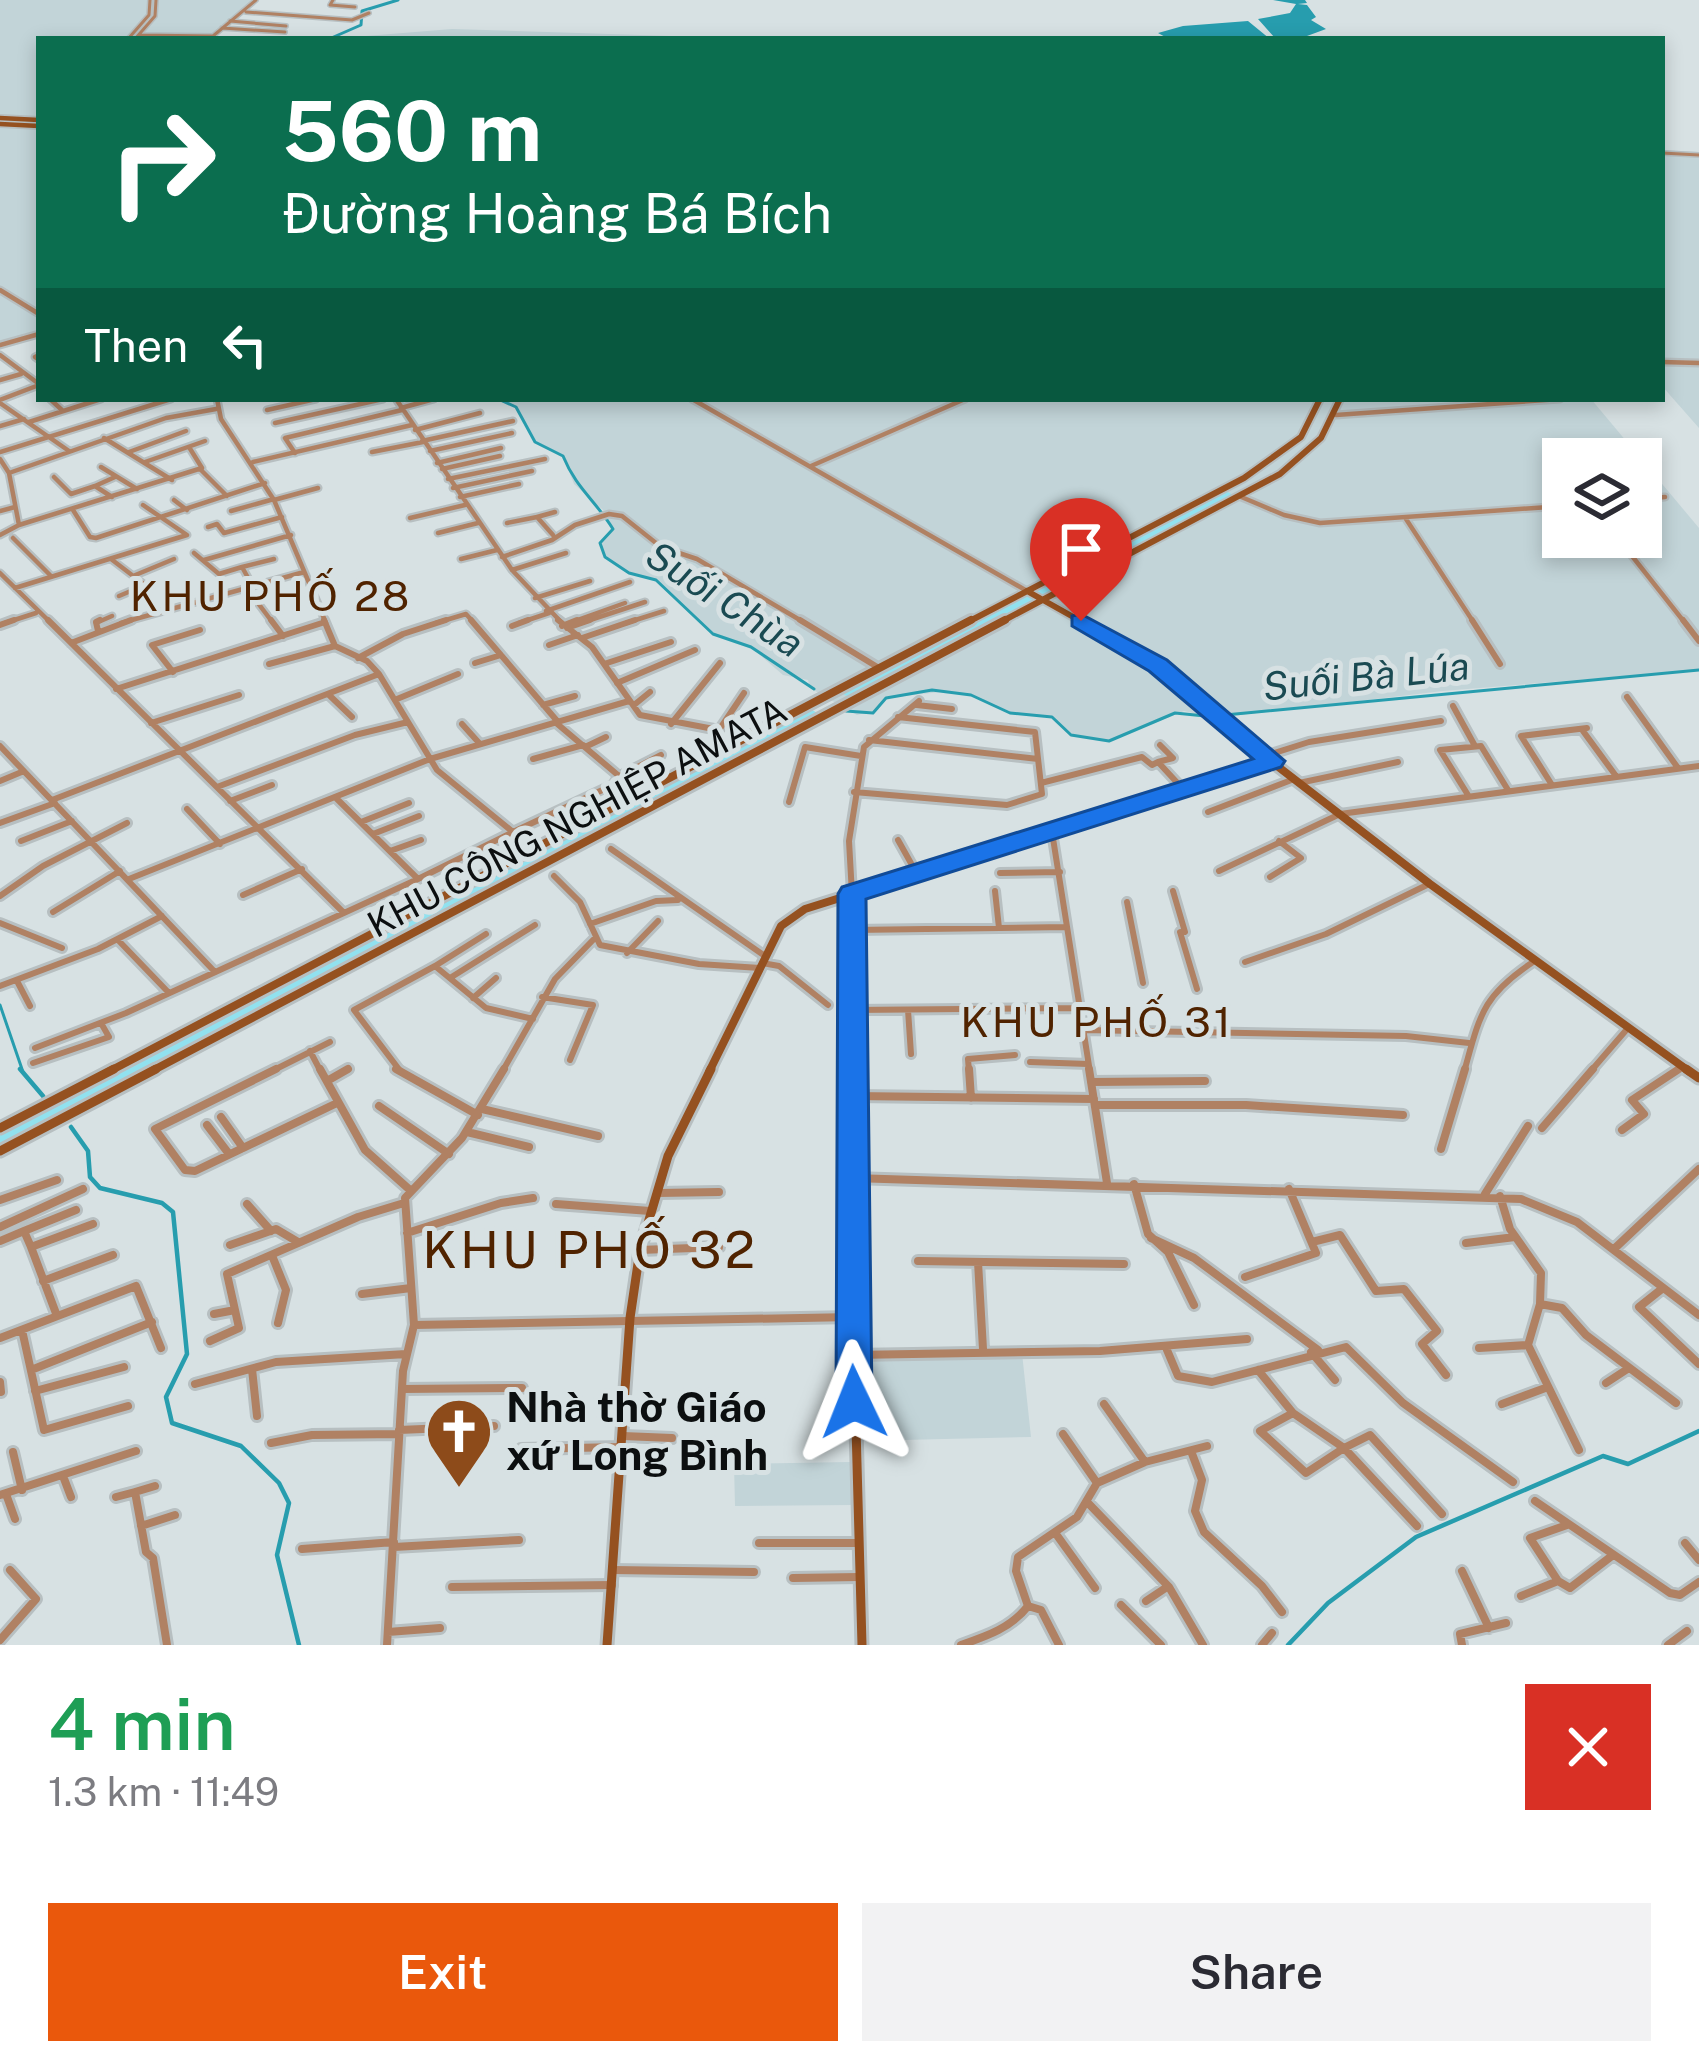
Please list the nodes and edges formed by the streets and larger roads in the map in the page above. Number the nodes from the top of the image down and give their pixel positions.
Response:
1 (256, 0) edge
2 (333, 0) edge
3 (153, 3) edge
4 (355, 7) dead end
5 (242, 12) junction
6 (369, 13) dead end
7 (230, 21) junction
8 (222, 28) junction
9 (136, 35) edge
10 (215, 36) edge
11 (0, 121) edge
12 (36, 123) edge
13 (1665, 153) edge
14 (1699, 155) edge
15 (0, 290) edge
16 (36, 312) edge
17 (36, 335) edge
18 (0, 345) edge
19 (0, 355) edge
20 (1665, 362) edge
21 (1699, 363) edge
22 (21, 374) junction
23 (0, 380) edge
24 (36, 382) edge
25 (36, 385) edge
26 (0, 402) edge
27 (53, 402) edge
28 (91, 402) edge
29 (160, 402) edge
30 (217, 402) edge
31 (303, 402) edge
32 (346, 402) edge
33 (369, 402) edge
34 (397, 402) edge
35 (424, 402) edge
36 (697, 402) edge
37 (958, 402) edge
38 (1319, 402) edge
39 (1339, 402) edge
40 (1518, 402) edge
41 (348, 407) junction
42 (216, 409) junction
43 (402, 409) junction
44 (267, 410) dead end
45 (63, 411) junction
46 (480, 413) dead end
47 (51, 415) junction
48 (1336, 415) junction
49 (26, 420) junction
50 (513, 421) dead end
51 (275, 423) dead end
52 (0, 426) edge
53 (68, 428) junction
54 (414, 428) junction
55 (186, 431) dead end
56 (512, 433) dead end
57 (46, 436) junction
58 (104, 438) junction
59 (205, 441) dead end
60 (423, 442) junction
61 (188, 447) junction
62 (69, 451) junction
63 (129, 452) junction
64 (295, 452) junction
65 (372, 452) dead end
66 (430, 452) junction
67 (500, 452) dead end
68 (0, 456) edge
69 (545, 459) dead end
70 (145, 462) junction
71 (253, 462) junction
72 (439, 466) junction
73 (811, 466) junction
74 (100, 467) dead end
75 (200, 469) junction
76 (532, 471) dead end
77 (9, 473) junction
78 (54, 477) dead end
79 (115, 477) junction
80 (448, 479) junction
81 (172, 480) junction
82 (265, 482) junction
83 (520, 484) dead end
84 (95, 486) junction
85 (318, 488) dead end
86 (453, 488) junction
87 (1223, 489) junction
88 (140, 491) junction
89 (227, 496) junction
90 (1239, 496) junction
91 (112, 497) junction
92 (460, 497) junction
93 (1662, 497) edge
94 (1665, 497) dead end
95 (274, 499) junction
96 (174, 500) dead end
97 (143, 505) dead end
98 (465, 505) junction
99 (15, 507) junction
100 (413, 507) dead end
101 (1542, 508) edge
102 (74, 510) junction
103 (187, 510) junction
104 (0, 511) edge
105 (231, 511) dead end
106 (555, 512) dead end
107 (418, 516) junction
108 (282, 517) junction
109 (537, 517) junction
110 (164, 518) junction
111 (410, 518) dead end
112 (1406, 520) junction
113 (507, 523) dead end
114 (478, 524) junction
115 (19, 526) junction
116 (208, 526) dead end
117 (438, 533) dead end
118 (0, 535) edge
119 (290, 535) junction
120 (553, 535) junction
121 (13, 538) dead end
122 (194, 553) dead end
123 (500, 553) junction
124 (566, 553) dead end
125 (1634, 558) edge
126 (111, 559) junction
127 (174, 559) dead end
128 (274, 559) dead end
129 (204, 560) junction
130 (461, 560) dead end
131 (242, 567) junction
132 (512, 570) junction
133 (304, 572) junction
134 (0, 573) edge
135 (50, 575) junction
136 (133, 575) junction
137 (590, 581) dead end
138 (631, 582) dead end
139 (249, 586) junction
140 (15, 588) junction
141 (1027, 591) junction
142 (119, 596) dead end
143 (536, 598) junction
144 (1046, 601) junction
145 (645, 602) dead end
146 (625, 603) dead end
147 (664, 611) dead end
148 (548, 612) junction
149 (37, 613) junction
150 (112, 616) dead end
151 (322, 623) junction
152 (0, 626) edge
153 (512, 626) dead end
154 (564, 627) junction
155 (200, 630) dead end
156 (98, 631) junction
157 (283, 636) junction
158 (580, 637) junction
159 (1699, 641) edge
160 (671, 642) dead end
161 (71, 643) junction
162 (549, 645) dead end
163 (335, 646) junction
164 (695, 650) dead end
165 (500, 656) junction
166 (358, 658) junction
167 (475, 663) dead end
168 (720, 663) dead end
169 (269, 664) dead end
170 (604, 664) junction
171 (1500, 664) dead end
172 (879, 668) junction
173 (173, 672) junction
174 (379, 674) junction
175 (458, 674) dead end
176 (617, 683) junction
177 (116, 688) junction
178 (650, 692) dead end
179 (744, 693) dead end
180 (831, 693) junction
181 (328, 694) junction
182 (239, 695) dead end
183 (575, 696) dead end
184 (1627, 697) dead end
185 (397, 699) junction
186 (813, 703) junction
187 (631, 704) junction
188 (543, 705) junction
189 (849, 705) junction
190 (1453, 706) dead end
191 (952, 710) dead end
192 (830, 715) junction
193 (352, 717) dead end
194 (898, 717) junction
195 (1441, 721) dead end
196 (408, 722) junction
197 (557, 722) junction
198 (151, 723) junction
199 (462, 724) dead end
200 (671, 724) junction
201 (606, 737) dead end
202 (869, 740) junction
203 (480, 744) junction
204 (1160, 745) dead end
205 (0, 746) edge
206 (584, 746) junction
207 (1475, 746) junction
208 (179, 751) junction
209 (661, 755) dead end
210 (861, 756) junction
211 (430, 759) junction
212 (532, 759) dead end
213 (1038, 759) junction
214 (1268, 759) junction
215 (1399, 762) dead end
216 (1158, 763) junction
217 (1699, 766) edge
218 (1678, 768) junction
219 (25, 771) junction
220 (619, 776) junction
221 (1616, 776) junction
222 (1296, 781) junction
223 (0, 782) edge
224 (1041, 783) junction
225 (272, 785) dead end
226 (1552, 785) junction
227 (217, 787) junction
228 (1183, 789) junction
229 (1508, 790) junction
230 (854, 792) junction
231 (1468, 795) junction
232 (335, 797) junction
233 (53, 801) junction
234 (230, 801) junction
235 (788, 802) dead end
236 (409, 803) dead end
237 (187, 809) dead end
238 (1208, 812) dead end
239 (1340, 814) junction
240 (419, 816) dead end
241 (72, 821) junction
242 (361, 823) junction
243 (0, 824) edge
244 (128, 824) dead end
245 (259, 828) junction
246 (513, 832) junction
247 (1052, 832) junction
248 (373, 834) junction
249 (421, 840) dead end
250 (898, 840) dead end
251 (21, 841) dead end
252 (1280, 841) junction
253 (93, 843) junction
254 (220, 844) junction
255 (611, 849) dead end
256 (390, 851) junction
257 (302, 869) junction
258 (120, 871) junction
259 (1219, 871) dead end
260 (1060, 872) junction
261 (1000, 873) dead end
262 (917, 874) junction
263 (554, 876) dead end
264 (1270, 877) dead end
265 (129, 879) junction
266 (418, 880) junction
267 (1430, 884) junction
268 (995, 891) dead end
269 (1173, 891) dead end
270 (852, 894) junction
271 (243, 895) dead end
272 (0, 896) edge
273 (679, 900) junction
274 (1127, 902) dead end
275 (53, 912) dead end
276 (344, 914) junction
277 (162, 916) junction
278 (658, 921) dead end
279 (0, 923) edge
280 (590, 924) junction
281 (535, 925) dead end
282 (1067, 927) junction
283 (999, 928) junction
284 (853, 930) junction
285 (486, 934) dead end
286 (118, 940) junction
287 (593, 940) junction
288 (62, 948) dead end
289 (627, 953) junction
290 (762, 962) junction
291 (1245, 962) dead end
292 (1533, 962) junction
293 (435, 966) junction
294 (214, 971) junction
295 (450, 978) junction
296 (496, 978) dead end
297 (17, 981) junction
298 (1143, 983) dead end
299 (0, 986) edge
300 (1197, 989) dead end
301 (169, 993) junction
302 (542, 997) junction
303 (472, 998) junction
304 (828, 1005) dead end
305 (30, 1006) dead end
306 (1079, 1008) junction
307 (853, 1010) junction
308 (908, 1010) junction
309 (532, 1019) junction
310 (100, 1023) junction
311 (1628, 1028) junction
312 (1083, 1030) junction
313 (329, 1042) dead end
314 (1469, 1043) junction
315 (35, 1048) dead end
316 (310, 1051) junction
317 (911, 1054) dead end
318 (1015, 1055) dead end
319 (570, 1060) dead end
320 (1030, 1062) dead end
321 (33, 1064) dead end
322 (1088, 1064) junction
323 (1682, 1066) junction
324 (348, 1069) dead end
325 (1699, 1078) edge
326 (327, 1081) junction
327 (1091, 1082) junction
328 (1204, 1082) dead end
329 (854, 1096) junction
330 (971, 1098) junction
331 (337, 1102) junction
332 (1094, 1102) junction
333 (380, 1106) dead end
334 (480, 1112) junction
335 (1403, 1115) dead end
336 (221, 1117) dead end
337 (207, 1125) dead end
338 (1528, 1126) dead end
339 (1542, 1127) dead end
340 (0, 1128) edge
341 (1622, 1130) dead end
342 (467, 1132) junction
343 (598, 1136) dead end
344 (529, 1147) dead end
345 (243, 1148) junction
346 (1441, 1149) dead end
347 (0, 1151) edge
348 (229, 1154) junction
349 (449, 1154) junction
350 (1699, 1169) edge
351 (853, 1178) junction
352 (57, 1180) dead end
353 (1108, 1183) junction
354 (1134, 1184) junction
355 (83, 1189) dead end
356 (1289, 1189) junction
357 (410, 1190) junction
358 (718, 1192) dead end
359 (655, 1193) junction
360 (1485, 1194) junction
361 (1500, 1196) junction
362 (533, 1198) dead end
363 (0, 1200) edge
364 (404, 1203) junction
365 (247, 1204) dead end
366 (556, 1204) dead end
367 (76, 1210) dead end
368 (650, 1211) junction
369 (92, 1224) dead end
370 (0, 1227) edge
371 (24, 1231) junction
372 (271, 1231) junction
373 (406, 1233) junction
374 (1515, 1237) junction
375 (1151, 1238) junction
376 (0, 1241) edge
377 (298, 1242) junction
378 (1312, 1242) junction
379 (1466, 1243) dead end
380 (230, 1245) dead end
381 (31, 1247) junction
382 (718, 1247) dead end
383 (1613, 1249) junction
384 (640, 1250) junction
385 (112, 1255) dead end
386 (273, 1258) junction
387 (918, 1261) dead end
388 (977, 1262) junction
389 (1124, 1264) dead end
390 (1245, 1277) dead end
391 (43, 1281) junction
392 (411, 1288) junction
393 (1663, 1288) junction
394 (362, 1294) dead end
395 (1540, 1304) junction
396 (1194, 1305) dead end
397 (235, 1310) junction
398 (214, 1314) dead end
399 (1699, 1315) edge
400 (57, 1316) junction
401 (853, 1317) junction
402 (630, 1318) junction
403 (152, 1322) junction
404 (278, 1323) dead end
405 (413, 1325) junction
406 (22, 1330) junction
407 (1, 1335) edge
408 (1247, 1339) dead end
409 (210, 1340) dead end
410 (1528, 1345) junction
411 (161, 1348) dead end
412 (1479, 1348) dead end
413 (983, 1349) junction
414 (1167, 1350) junction
415 (1315, 1351) junction
416 (406, 1354) junction
417 (853, 1355) junction
418 (1699, 1364) edge
419 (124, 1367) dead end
420 (1629, 1368) junction
421 (31, 1370) junction
422 (252, 1370) junction
423 (1258, 1370) junction
424 (1446, 1375) dead end
425 (1335, 1380) dead end
426 (0, 1382) edge
427 (1606, 1383) dead end
428 (195, 1384) dead end
429 (1548, 1387) junction
430 (522, 1388) dead end
431 (402, 1389) junction
432 (34, 1391) junction
433 (2, 1392) edge
434 (1676, 1403) dead end
435 (1104, 1404) dead end
436 (1502, 1404) dead end
437 (128, 1406) dead end
438 (1293, 1413) junction
439 (257, 1416) dead end
440 (494, 1426) dead end
441 (399, 1432) junction
442 (1063, 1434) dead end
443 (672, 1438) dead end
444 (622, 1442) junction
445 (271, 1443) dead end
446 (1207, 1446) dead end
447 (1344, 1448) junction
448 (520, 1449) dead end
449 (136, 1450) dead end
450 (1191, 1450) junction
451 (1580, 1450) dead end
452 (13, 1452) dead end
453 (1145, 1462) junction
454 (63, 1476) junction
455 (1513, 1482) dead end
456 (1097, 1484) junction
457 (155, 1486) dead end
458 (22, 1490) junction
459 (135, 1492) junction
460 (3, 1495) edge
461 (71, 1497) dead end
462 (116, 1497) dead end
463 (1535, 1501) dead end
464 (1089, 1503) junction
465 (1442, 1514) dead end
466 (175, 1515) dead end
467 (16, 1520) dead end
468 (1567, 1525) junction
469 (141, 1526) junction
470 (1417, 1526) dead end
471 (1056, 1534) junction
472 (519, 1540) dead end
473 (858, 1543) junction
474 (394, 1544) junction
475 (759, 1544) dead end
476 (1685, 1544) dead end
477 (302, 1549) dead end
478 (1613, 1555) junction
479 (1699, 1560) edge
480 (10, 1570) dead end
481 (613, 1570) junction
482 (1462, 1571) dead end
483 (754, 1572) dead end
484 (859, 1577) junction
485 (793, 1578) dead end
486 (1558, 1581) junction
487 (1699, 1582) edge
488 (612, 1585) junction
489 (452, 1587) dead end
490 (1167, 1587) junction
491 (1095, 1588) dead end
492 (1521, 1596) dead end
493 (1146, 1601) dead end
494 (1121, 1605) dead end
495 (1028, 1606) junction
496 (1282, 1612) dead end
497 (1505, 1623) dead end
498 (440, 1628) dead end
499 (1489, 1628) junction
500 (1687, 1631) dead end
501 (388, 1632) junction
502 (1272, 1634) dead end
503 (0, 1640) edge
504 (167, 1645) edge
505 (387, 1645) edge
506 (607, 1645) edge
507 (862, 1645) edge
508 (961, 1645) edge
509 (1059, 1645) edge
510 (1161, 1645) edge
511 (1203, 1645) edge
512 (1262, 1645) edge
513 (1462, 1645) edge
514 (1668, 1645) edge

1 - 5 street
2 - 4 street
3 - 9 street
5 - 6 street
5 - 7 street
7 - 8 street
7 - 8 street
8 - 10 street
11 - 12 street
13 - 14 street
15 - 16 street
17 - 18 street
19 - 22 street
20 - 21 street
22 - 23 street
22 - 24 street
25 - 26 street
26 - 49 street
27 - 45 street
28 - 45 street
29 - 53 street
30 - 42 street
31 - 44 street
32 - 41 street
33 - 41 street
34 - 43 street
35 - 43 street
36 - 73 street
37 - 73 street
38 - 87 street, KHU CÔNG NGHIỆP AMATA
39 - 48 street, KHU CÔNG NGHIỆP AMATA
40 - 48 street
41 - 51 street
42 - 58 street
42 - 71 street
43 - 54 street
43 - 64 street
45 - 47 street
46 - 54 street
47 - 49 street
47 - 53 street
48 - 90 street, KHU CÔNG NGHIỆP AMATA
49 - 52 street
49 - 57 street
50 - 60 street
53 - 57 street
54 - 60 street
54 - 64 street
55 - 63 street
56 - 66 street
57 - 62 street
57 - 68 street
58 - 62 street
58 - 63 street
59 - 61 street
60 - 65 street
60 - 66 street
61 - 70 street
61 - 75 street
62 - 77 street
63 - 70 street
64 - 71 street
66 - 72 street
67 - 72 street
68 - 77 street
69 - 80 street
70 - 81 street
71 - 82 street
72 - 80 street
73 - 141 street
74 - 79 street
75 - 81 street
75 - 89 street
76 - 86 street
77 - 99 street
78 - 84 street
79 - 84 street
79 - 88 street
80 - 86 street
81 - 88 street
82 - 89 street
82 - 95 street
83 - 92 street
84 - 91 street
85 - 95 street
86 - 92 street
87 - 90 street
87 - 141 street, KHU CÔNG NGHIỆP AMATA
88 - 91 street
89 - 103 street
90 - 112 street
90 - 144 street, KHU CÔNG NGHIỆP AMATA
91 - 102 street
92 - 98 street
93 - 94 street
95 - 105 street
95 - 108 street
96 - 103 street
97 - 110 street
98 - 107 street
98 - 114 street
99 - 104 street
99 - 115 street
100 - 107 street
101 - 112 street
102 - 110 street
102 - 115 street
103 - 110 street
106 - 109 street
107 - 111 street
108 - 116 street
108 - 119 street
109 - 113 street
109 - 120 street
110 - 126 street
112 - 171 street
114 - 117 street
114 - 123 street
115 - 118 street
119 - 129 street
119 - 133 street
120 - 123 street
120 - 172 street
121 - 135 street
122 - 129 street
123 - 130 street
123 - 132 street
124 - 132 street
125 - 159 street
126 - 135 street
126 - 136 street
127 - 136 street
128 - 131 street
129 - 131 street
131 - 139 street
132 - 143 street
133 - 139 street
133 - 151 street
134 - 140 street
135 - 140 street
136 - 142 street
137 - 143 street
138 - 148 street
139 - 156 street
139 - 157 street
140 - 149 street
141 - 144 street
141 - 172 street, KHU CÔNG NGHIỆP AMATA
143 - 148 street
144 - 189 street, KHU CÔNG NGHIỆP AMATA
144 - 214 street
145 - 154 street
146 - 154 street
147 - 158 street
148 - 153 street
148 - 154 street
149 - 152 street
149 - 161 street
150 - 156 street
151 - 157 street
151 - 163 street
154 - 158 street
155 - 173 street
156 - 161 street
157 - 173 street
158 - 162 street
158 - 170 street
160 - 170 street
161 - 177 street
163 - 166 street
163 - 169 street
164 - 176 street
165 - 166 street
165 - 167 street
165 - 188 street
166 - 174 street
168 - 200 street
170 - 176 street
172 - 180 street, KHU CÔNG NGHIỆP AMATA
173 - 177 street
174 - 181 street
174 - 185 street
175 - 185 street
176 - 187 street
177 - 198 street
178 - 187 street
179 - 200 street
180 - 186 street, KHU CÔNG NGHIỆP AMATA
180 - 189 street
181 - 193 street
181 - 208 street
182 - 198 street
183 - 188 street
184 - 218 street
185 - 196 street
186 - 192 street
186 - 340 street, KHU CÔNG NGHIỆP AMATA
187 - 197 street
187 - 200 street
188 - 197 street
189 - 192 street, KHU CÔNG NGHIỆP AMATA
190 - 207 street
191 - 194 street
192 - 347 street, KHU CÔNG NGHIỆP AMATA
194 - 202 street
194 - 213 street
195 - 214 street
196 - 211 street
196 - 227 street
197 - 203 street
197 - 206 street
198 - 208 street
199 - 203 street
201 - 206 street
202 - 210 street
202 - 213 street
203 - 211 street
204 - 216 street
205 - 219 street
206 - 212 street
206 - 220 street
207 - 229 street
207 - 231 street
208 - 227 street
208 - 233 street
209 - 220 street
210 - 230 street
210 - 235 street
211 - 232 street
211 - 246 street
213 - 224 street
214 - 222 street
214 - 228 street
215 - 222 street
216 - 224 street
216 - 228 street
217 - 218 street
218 - 221 street
219 - 223 street
219 - 233 street
220 - 246 street
221 - 226 street
221 - 226 street
222 - 238 street
222 - 239 street
224 - 230 street
225 - 234 street
226 - 229 street
227 - 234 street
228 - 247 street
229 - 231 street
230 - 270 street
231 - 239 street
232 - 242 street
232 - 245 street
233 - 241 street
233 - 243 street
234 - 245 street
236 - 242 street
237 - 254 street
239 - 252 street
239 - 267 street
240 - 248 street
241 - 251 street
241 - 253 street
242 - 248 street
244 - 253 street
245 - 254 street
245 - 257 street
246 - 266 street
247 - 260 street
247 - 262 street
248 - 256 street
249 - 256 street
250 - 262 street
252 - 259 street
252 - 264 street
253 - 258 street
253 - 272 street
254 - 265 street
255 - 273 street
256 - 266 street
257 - 271 street
257 - 276 street
258 - 265 street
258 - 275 street
260 - 261 street
260 - 282 street
262 - 270 street
263 - 280 street
265 - 277 street
266 - 276 street
267 - 291 street
267 - 292 street
268 - 283 street
269 - 300 street
270 - 284 street
270 - 290 street
273 - 280 street
273 - 290 street
274 - 298 street
276 - 294 street
277 - 286 street
277 - 294 street
278 - 289 street
279 - 288 street
280 - 287 street
281 - 295 street
282 - 283 street
282 - 306 street
283 - 284 street
284 - 307 street
285 - 293 street
286 - 297 street
286 - 301 street
287 - 289 street
287 - 302 street
289 - 290 street
290 - 304 street
290 - 359 street
292 - 311 street
292 - 314 street
293 - 295 street
293 - 334 street
294 - 301 street
295 - 303 street
296 - 303 street
297 - 299 street
297 - 305 street
301 - 310 street
302 - 309 street
302 - 319 street
303 - 309 street
306 - 308 street
306 - 312 street
307 - 308 street
307 - 329 street
308 - 317 street
309 - 334 street
310 - 315 street
310 - 321 street
311 - 323 street
311 - 339 street
312 - 314 street
312 - 322 street
313 - 316 street
314 - 346 street
316 - 326 street
316 - 348 street
318 - 330 street
320 - 322 street
322 - 327 street
323 - 325 street
323 - 341 street
324 - 326 street
326 - 331 street
327 - 328 street
327 - 332 street
329 - 330 street
329 - 351 street
330 - 332 street
331 - 345 street
331 - 357 street
332 - 335 street
332 - 353 street
333 - 349 street
334 - 342 street
334 - 343 street
336 - 345 street
337 - 348 street
338 - 360 street
342 - 344 street
342 - 349 street
345 - 348 street
349 - 357 street
350 - 383 street
351 - 353 street
351 - 401 street
352 - 363 street
353 - 354 street
354 - 356 street
354 - 375 street
355 - 370 street
356 - 360 street
356 - 378 street
357 - 364 street
358 - 359 street
359 - 368 street
360 - 361 street
361 - 374 street
361 - 383 street
362 - 373 street
364 - 373 street
364 - 377 street
365 - 372 street
366 - 368 street
367 - 371 street
368 - 384 street
369 - 381 street
371 - 376 street
371 - 381 street
372 - 377 street
372 - 380 street
373 - 392 street
374 - 379 street
374 - 395 street
375 - 396 street
375 - 415 street
377 - 386 street
378 - 390 street
378 - 424 street
381 - 391 street
382 - 384 street
383 - 393 street
384 - 402 street
385 - 391 street
386 - 397 street
386 - 404 street
387 - 388 street
388 - 389 street
388 - 413 street
391 - 400 street
392 - 394 street
392 - 405 street
393 - 399 street
393 - 418 street
395 - 410 street
395 - 420 street
397 - 398 street
397 - 409 street
400 - 403 street
400 - 406 street
401 - 402 street
401 - 417 street
402 - 405 street
402 - 444 street
403 - 411 street
403 - 421 street
405 - 416 street
406 - 407 street
406 - 421 street
408 - 414 street
410 - 412 street
410 - 429 street
413 - 414 street
413 - 417 street
414 - 423 street
415 - 423 street
415 - 425 street
415 - 455 street
416 - 422 street
416 - 431 street
417 - 473 street
419 - 432 street
420 - 427 street
420 - 434 street
421 - 432 street
422 - 428 street
422 - 439 street
423 - 438 street
426 - 433 street
429 - 436 street
429 - 451 street
430 - 431 street
431 - 441 street
432 - 437 street
435 - 453 street
438 - 447 street
438 - 447 street
440 - 441 street
441 - 445 street
441 - 474 street
442 - 456 street
443 - 444 street
444 - 448 street
444 - 481 street
446 - 450 street
447 - 465 street
447 - 470 street
449 - 454 street
450 - 453 street
450 - 496 street
452 - 458 street
453 - 456 street
454 - 458 street
454 - 461 street
456 - 464 street
457 - 459 street
458 - 460 street
459 - 462 street
459 - 469 street
460 - 467 street
463 - 468 street
464 - 471 street
464 - 490 street
466 - 469 street
468 - 478 street
468 - 486 street
469 - 504 street
471 - 491 street
471 - 495 street
472 - 474 street
473 - 475 street
473 - 484 street
474 - 477 street
474 - 501 street
476 - 479 street
478 - 486 street
478 - 487 street
480 - 503 street
481 - 483 street
481 - 488 street
482 - 499 street
484 - 485 street
484 - 507 street
486 - 492 street
488 - 489 street
488 - 506 street
490 - 493 street
490 - 511 street
494 - 510 street
495 - 508 street
495 - 509 street
497 - 499 street
498 - 501 street
499 - 513 street
500 - 514 street
501 - 505 street
502 - 512 street

